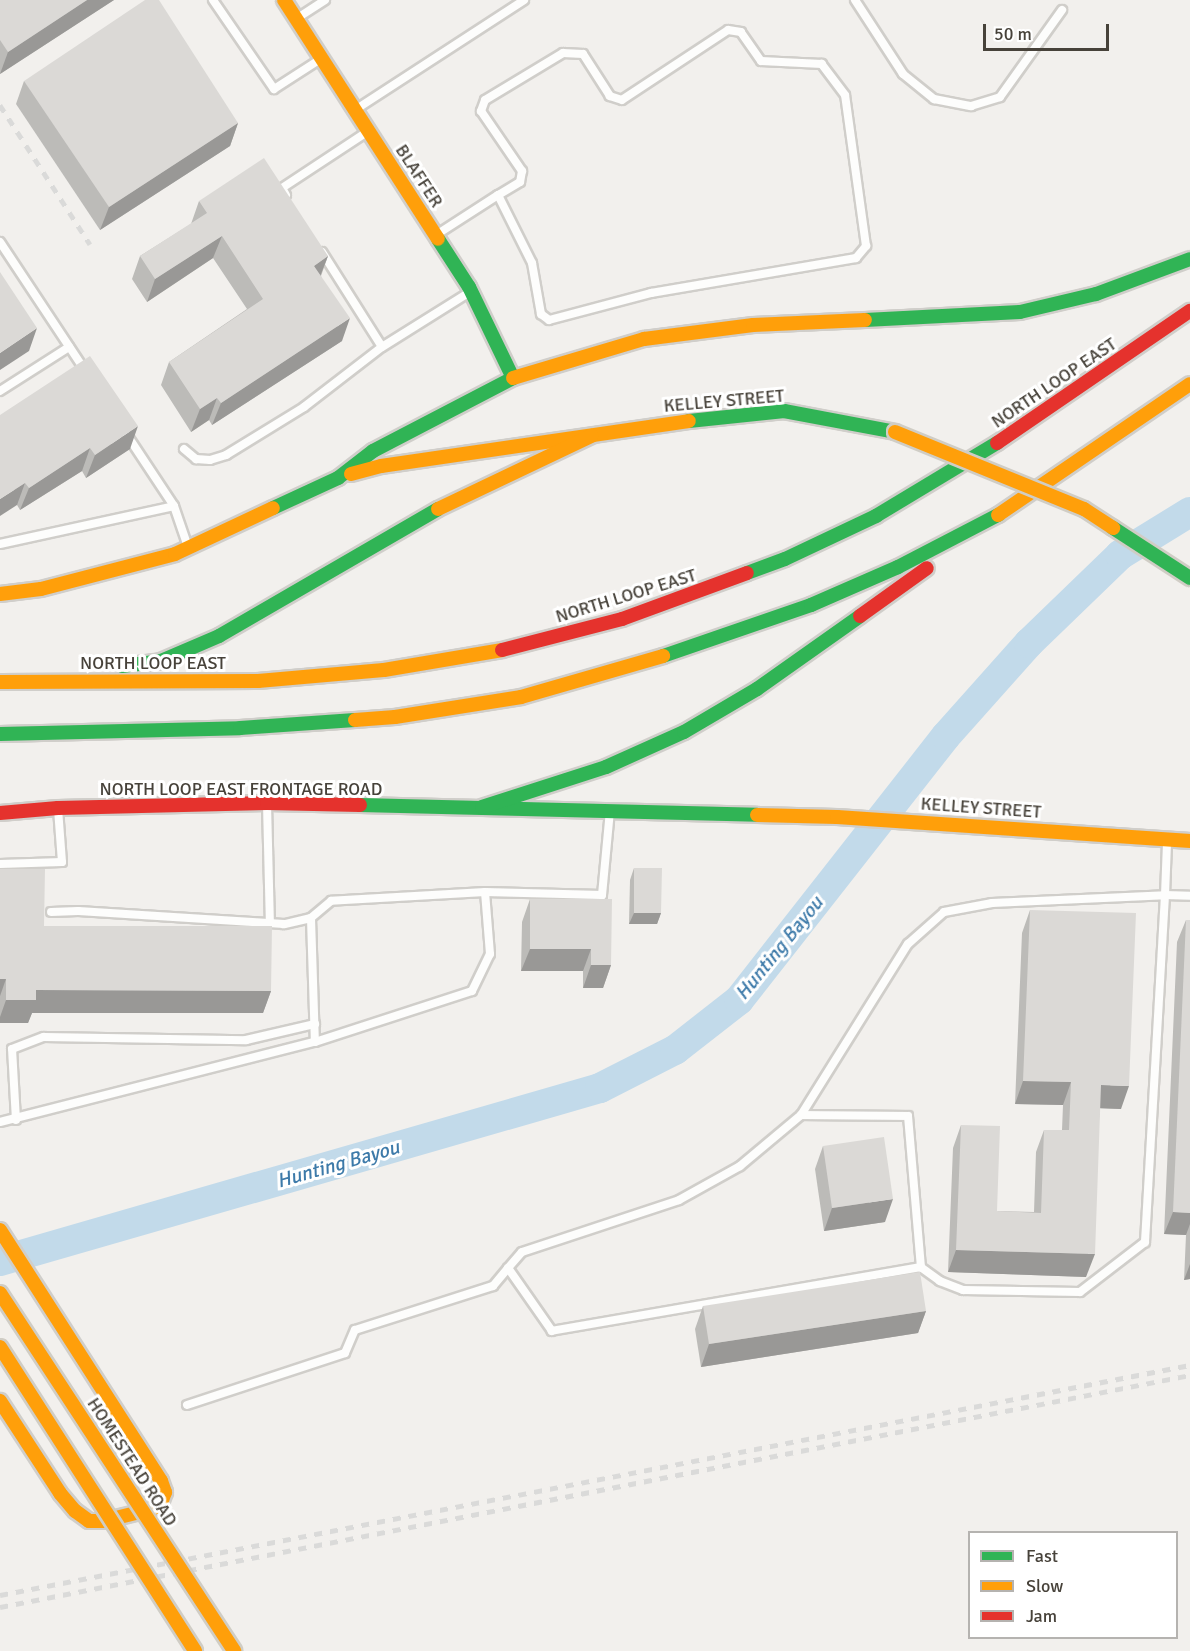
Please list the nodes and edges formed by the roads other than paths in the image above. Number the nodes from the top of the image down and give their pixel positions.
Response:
1 (213, 0) edge
2 (284, 0) edge
3 (325, 0) edge
4 (524, 0) edge
5 (855, 0) edge
6 (1062, 10) dead end
7 (296, 19) junction
8 (321, 58) junction
9 (355, 110) junction
10 (368, 131) junction
11 (498, 195) junction
12 (295, 208) edge
13 (436, 235) junction
14 (0, 243) edge
15 (320, 248) edge
16 (1190, 259) edge
17 (471, 291) junction
18 (1190, 311) edge
19 (69, 347) junction
20 (382, 347) junction
21 (89, 377) edge
22 (513, 378) junction
23 (1190, 384) edge
24 (0, 391) edge
25 (122, 426) edge
26 (591, 436) junction
27 (184, 449) dead end
28 (338, 478) junction
29 (174, 506) junction
30 (986, 523) junction
31 (0, 544) edge
32 (189, 548) junction
33 (1190, 578) edge
34 (0, 594) edge
35 (6, 682) edge
36 (0, 734) edge
37 (267, 803) junction
38 (482, 807) junction
39 (58, 808) junction
40 (610, 811) junction
41 (0, 813) edge
42 (1168, 839) junction
43 (1190, 841) edge
44 (0, 864) edge
45 (485, 892) junction
46 (1165, 895) junction
47 (1190, 896) edge
48 (51, 912) dead end
49 (311, 918) junction
50 (270, 923) junction
51 (315, 1024) junction
52 (315, 1042) junction
53 (801, 1115) junction
54 (16, 1120) junction
55 (0, 1122) edge
56 (0, 1230) edge
57 (508, 1268) junction
58 (921, 1268) junction
59 (0, 1293) edge
60 (0, 1347) edge
61 (0, 1401) edge
62 (188, 1405) dead end
63 (195, 1651) edge
64 (234, 1651) edge

1 - 8 lane
2 - 7 main road, BLAFFER
3 - 7 lane
4 - 9 lane
5 - 6 lane
7 - 8 main road, BLAFFER
8 - 9 main road, BLAFFER
9 - 10 main road, BLAFFER
10 - 12 lane
10 - 13 main road, BLAFFER
11 - 11 lane
11 - 13 lane
13 - 17 main road, BLAFFER
14 - 19 lane
15 - 20 lane
16 - 22 main road
17 - 20 lane
17 - 22 main road, BLAFFER
18 - 35 main road, NORTH LOOP EAST
19 - 21 lane
19 - 24 lane
20 - 27 lane
22 - 28 main road
23 - 30 main road
25 - 29 lane
26 - 28 main road, KELLEY STREET
26 - 33 main road, KELLEY STREET, bridge
26 - 35 main road
28 - 32 main road
29 - 31 lane
29 - 32 lane
30 - 36 main road
30 - 38 main road
32 - 34 main road
37 - 38 main road, NORTH LOOP EAST FRONTAGE ROAD
37 - 39 main road, NORTH LOOP EAST FRONTAGE ROAD
37 - 50 lane
38 - 40 main road, KELLEY STREET
39 - 41 main road, NORTH LOOP EAST FRONTAGE ROAD
39 - 44 lane
40 - 42 main road, KELLEY STREET
40 - 45 lane
42 - 43 main road, KELLEY STREET
42 - 46 lane
45 - 49 lane
45 - 52 lane
46 - 47 lane
46 - 53 lane
46 - 58 lane
48 - 50 lane
49 - 50 lane
49 - 51 lane
51 - 52 lane
51 - 54 lane
52 - 54 lane
53 - 57 lane
53 - 58 lane
54 - 55 lane
56 - 61 main road
57 - 58 lane
57 - 62 lane
59 - 64 main road, HOMESTEAD ROAD, bridge
60 - 63 main road, bridge

